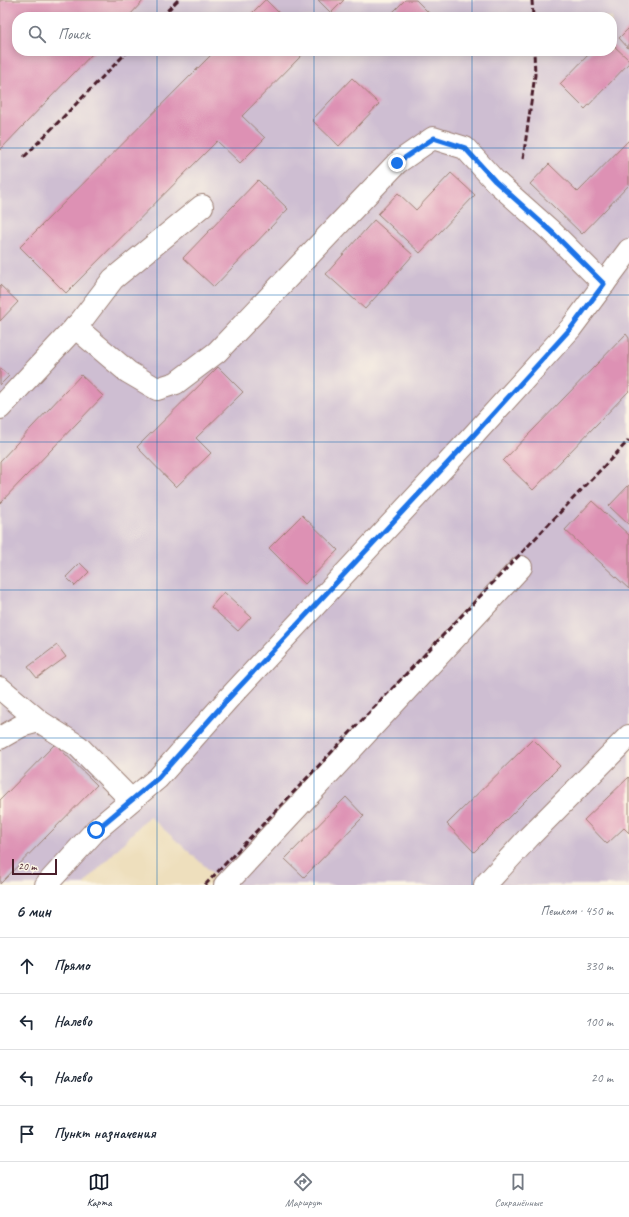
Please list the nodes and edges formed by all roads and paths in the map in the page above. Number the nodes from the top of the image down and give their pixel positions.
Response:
1 (202, 206) dead end
2 (629, 250) edge
3 (604, 284) junction
4 (75, 327) junction
5 (0, 408) edge
6 (521, 567) dead end
7 (0, 688) edge
8 (39, 721) junction
9 (629, 736) edge
10 (0, 738) edge
11 (131, 800) junction
12 (46, 885) edge
13 (225, 885) edge
14 (485, 885) edge

1 - 4 lane
2 - 3 lane
3 - 4 lane
3 - 11 lane
4 - 5 lane
6 - 13 lane
7 - 8 lane
8 - 10 lane
8 - 11 lane
9 - 14 lane
11 - 12 lane

